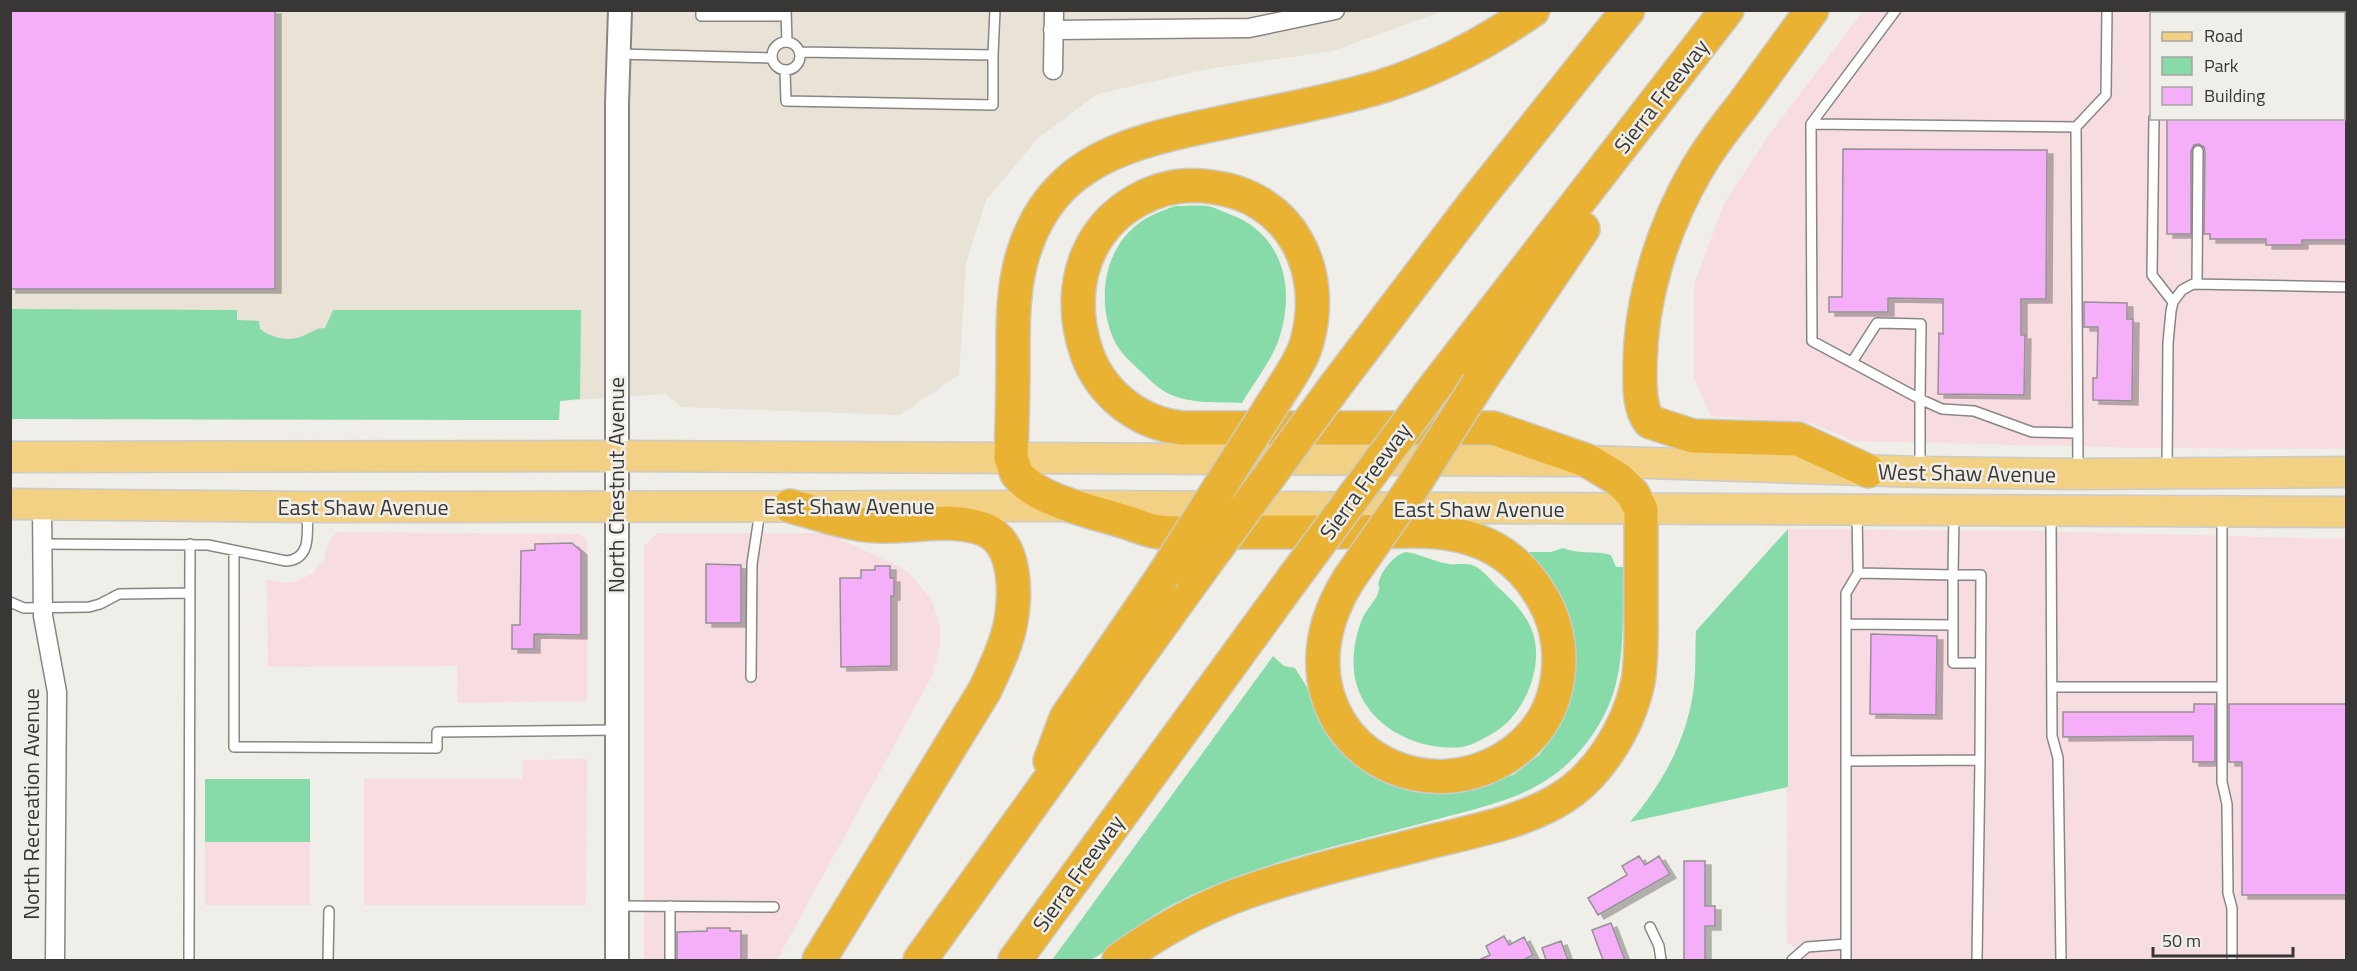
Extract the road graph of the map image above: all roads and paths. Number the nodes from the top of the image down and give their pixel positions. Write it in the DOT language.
graph roads {
  1 [pos="620,10"];
  2 [pos="701,10"];
  3 [pos="994,10"];
  4 [pos="1054,10"];
  5 [pos="1335,10"];
  6 [pos="1533,10"];
  7 [pos="1628,10"];
  8 [pos="1730,10"];
  9 [pos="1812,10"];
  10 [pos="1896,10"];
  11 [pos="2107,10"];
  12 [pos="786,13"];
  13 [pos="1053,30"];
  14 [pos="787,42"];
  15 [pos="800,52"];
  16 [pos="618,54"];
  17 [pos="993,55"];
  18 [pos="771,58"];
  19 [pos="1053,70"];
  20 [pos="785,71"];
  21 [pos="2154,120"];
  22 [pos="1811,124"];
  23 [pos="2076,127"];
  24 [pos="2199,151"];
  25 [pos="2197,284"];
  26 [pos="2346,287"];
  27 [pos="2173,302"];
  28 [pos="1852,362"];
  29 [pos="1920,399"];
  30 [pos="2078,433"];
  31 [pos="616,456"];
  32 [pos="10,457"];
  33 [pos="1011,458"];
  34 [pos="1588,461"];
  35 [pos="1868,471"];
  36 [pos="1920,472"];
  37 [pos="2167,472"];
  38 [pos="2346,472"];
  39 [pos="2078,474"];
  40 [pos="10,504"];
  41 [pos="42,505"];
  42 [pos="775,506"];
  43 [pos="1076,506"];
  44 [pos="307,507"];
  45 [pos="616,507"];
  46 [pos="1641,510"];
  47 [pos="1688,510"];
  48 [pos="1857,511"];
  49 [pos="1954,511"];
  50 [pos="2051,511"];
  51 [pos="2222,512"];
  52 [pos="2346,512"];
  53 [pos="42,544"];
  54 [pos="190,544"];
  55 [pos="234,551"];
  56 [pos="1858,573"];
  57 [pos="1953,575"];
  58 [pos="190,593"];
  59 [pos="10,602"];
  60 [pos="43,609"];
  61 [pos="1846,624"];
  62 [pos="1953,625"];
  63 [pos="1980,663"];
  64 [pos="751,677"];
  65 [pos="2052,687"];
  66 [pos="2221,687"];
  67 [pos="616,730"];
  68 [pos="1980,760"];
  69 [pos="1848,761"];
  70 [pos="1036,798"];
  71 [pos="616,906"];
  72 [pos="670,906"];
  73 [pos="774,907"];
  74 [pos="328,911"];
  75 [pos="1650,927"];
  76 [pos="1846,944"];
  77 [pos="56,960"];
  78 [pos="189,960"];
  79 [pos="328,960"];
  80 [pos="616,960"];
  81 [pos="670,960"];
  82 [pos="819,960"];
  83 [pos="920,960"];
  84 [pos="1015,960"];
  85 [pos="1119,960"];
  86 [pos="1661,960"];
  87 [pos="1791,960"];
  88 [pos="1846,960"];
  89 [pos="1977,960"];
  90 [pos="2061,960"];
  91 [pos="2232,960"];
  1 -- 16 [label="street, North Chestnut Avenue"];
  2 -- 12 [label="lane"];
  3 -- 17 [label="lane"];
  4 -- 13 [label="street"];
  5 -- 13 [label="street"];
  6 -- 33 [label="highway"];
  7 -- 70 [label="highway, bridge"];
  8 -- 43 [label="highway, bridge"];
  8 -- 84 [label="highway, Sierra Freeway, bridge"];
  9 -- 35 [label="highway"];
  10 -- 22 [label="lane"];
  11 -- 23 [label="lane"];
  12 -- 14 [label="lane"];
  13 -- 19 [label="street"];
  14 -- 15 [label="lane"];
  14 -- 18 [label="lane"];
  15 -- 17 [label="lane"];
  15 -- 20 [label="lane"];
  16 -- 18 [label="lane"];
  16 -- 31 [label="street, North Chestnut Avenue"];
  17 -- 20 [label="lane"];
  18 -- 20 [label="lane"];
  21 -- 27 [label="lane"];
  22 -- 23 [label="lane"];
  22 -- 28 [label="lane"];
  23 -- 30 [label="lane"];
  24 -- 25 [label="lane"];
  25 -- 26 [label="lane"];
  25 -- 27 [label="lane"];
  27 -- 37 [label="lane"];
  28 -- 29 [label="lane"];
  28 -- 29 [label="lane"];
  29 -- 30 [label="lane"];
  29 -- 36 [label="lane"];
  30 -- 39 [label="lane"];
  31 -- 32 [label="main road"];
  31 -- 33 [label="main road"];
  31 -- 45 [label="street, North Chestnut Avenue"];
  33 -- 34 [label="main road"];
  33 -- 43 [label="highway"];
  34 -- 35 [label="main road, West Shaw Avenue"];
  34 -- 46 [label="highway"];
  34 -- 70 [label="highway, bridge"];
  35 -- 36 [label="main road, West Shaw Avenue"];
  36 -- 39 [label="main road, West Shaw Avenue"];
  37 -- 38 [label="main road, West Shaw Avenue"];
  37 -- 39 [label="main road, West Shaw Avenue"];
  40 -- 41 [label="main road, East Shaw Avenue"];
  41 -- 44 [label="main road, East Shaw Avenue"];
  41 -- 53 [label="street, North Recreation Avenue"];
  42 -- 43 [label="main road, East Shaw Avenue"];
  42 -- 45 [label="main road, East Shaw Avenue"];
  42 -- 64 [label="lane"];
  42 -- 82 [label="highway"];
  43 -- 46 [label="main road, East Shaw Avenue"];
  44 -- 45 [label="main road, East Shaw Avenue"];
  44 -- 55 [label="lane"];
  45 -- 67 [label="street, North Chestnut Avenue"];
  46 -- 47 [label="main road, East Shaw Avenue"];
  46 -- 85 [label="highway"];
  47 -- 48 [label="main road, West Shaw Avenue"];
  48 -- 49 [label="main road, West Shaw Avenue"];
  48 -- 56 [label="lane"];
  49 -- 50 [label="main road, West Shaw Avenue"];
  49 -- 57 [label="lane"];
  50 -- 51 [label="main road, West Shaw Avenue"];
  50 -- 65 [label="lane"];
  51 -- 52 [label="main road, West Shaw Avenue"];
  51 -- 66 [label="lane"];
  53 -- 54 [label="lane"];
  53 -- 60 [label="street, North Recreation Avenue"];
  54 -- 55 [label="lane"];
  54 -- 58 [label="lane"];
  55 -- 67 [label="lane"];
  56 -- 57 [label="lane"];
  56 -- 61 [label="lane"];
  57 -- 62 [label="lane"];
  57 -- 63 [label="lane"];
  58 -- 60 [label="lane"];
  58 -- 78 [label="lane"];
  59 -- 60 [label="lane"];
  60 -- 77 [label="street, North Recreation Avenue"];
  61 -- 62 [label="lane"];
  61 -- 69 [label="lane"];
  62 -- 63 [label="lane"];
  63 -- 68 [label="lane"];
  65 -- 66 [label="lane"];
  65 -- 90 [label="lane"];
  66 -- 91 [label="lane"];
  67 -- 71 [label="street, North Chestnut Avenue"];
  68 -- 69 [label="lane"];
  68 -- 89 [label="lane"];
  69 -- 76 [label="lane"];
  70 -- 83 [label="highway"];
  71 -- 72 [label="lane"];
  71 -- 80 [label="street, North Chestnut Avenue"];
  72 -- 73 [label="lane"];
  72 -- 81 [label="lane"];
  74 -- 79 [label="lane"];
  75 -- 86 [label="lane"];
  76 -- 87 [label="lane"];
  76 -- 88 [label="lane"];
}
